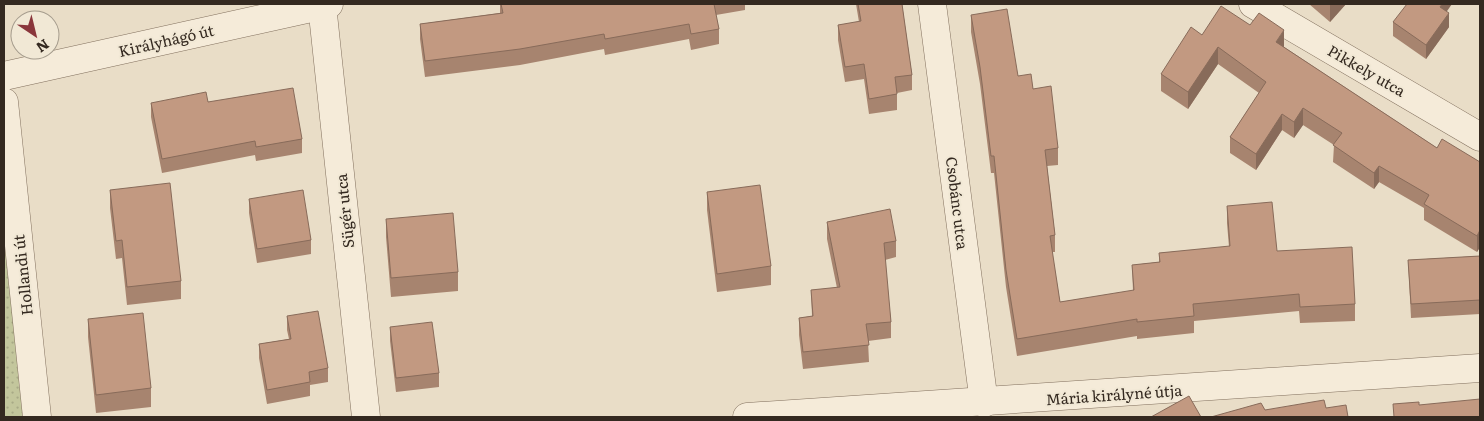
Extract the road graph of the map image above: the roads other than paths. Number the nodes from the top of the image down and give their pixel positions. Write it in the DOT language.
graph roads {
  1 [pos="325,4"];
  2 [pos="932,4"];
  3 [pos="1253,4"];
  4 [pos="4,76"];
  5 [pos="4,102"];
  6 [pos="1480,137"];
  7 [pos="1480,368"];
  8 [pos="984,403"];
  9 [pos="37,417"];
  10 [pos="366,417"];
  11 [pos="747,417"];
  1 -- 4 [label="street, Királyhágó út"];
  1 -- 10 [label="street, Sügér utca"];
  2 -- 8 [label="street, Csobánc utca"];
  3 -- 6 [label="street, Pikkely utca"];
  5 -- 9 [label="street, Hollandi út"];
  7 -- 8 [label="street, Mária királyné útja"];
  8 -- 11 [label="street, Mária királyné útja"];
}
